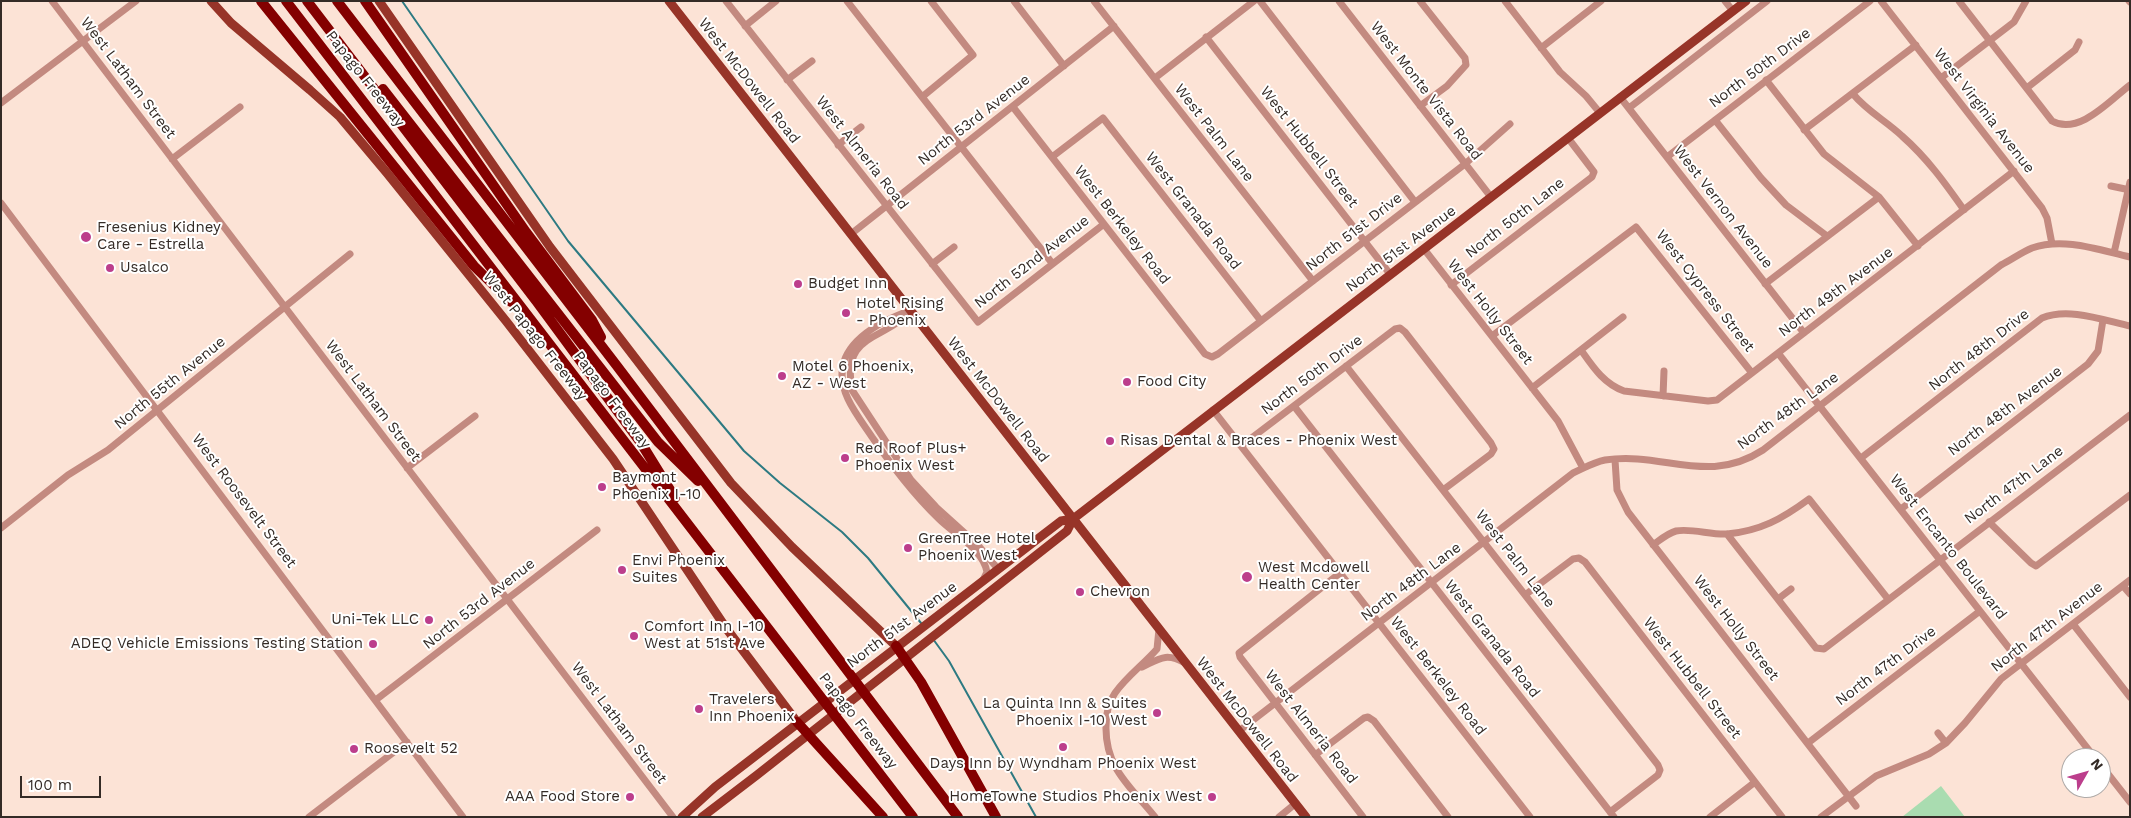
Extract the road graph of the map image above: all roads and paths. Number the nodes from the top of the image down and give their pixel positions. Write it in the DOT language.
graph roads {
  1 [pos="52,1"];
  2 [pos="136,1"];
  3 [pos="211,1"];
  4 [pos="261,1"];
  5 [pos="286,1"];
  6 [pos="307,1"];
  7 [pos="315,1"];
  8 [pos="337,1"];
  9 [pos="365,1"];
  10 [pos="379,1"];
  11 [pos="670,1"];
  12 [pos="726,1"];
  13 [pos="776,1"];
  14 [pos="848,1"];
  15 [pos="931,1"];
  16 [pos="1014,1"];
  17 [pos="1094,1"];
  18 [pos="1254,1"];
  19 [pos="1260,1"];
  20 [pos="1339,1"];
  21 [pos="1420,1"];
  22 [pos="1505,1"];
  23 [pos="1601,1"];
  24 [pos="1725,1"];
  25 [pos="1746,1"];
  26 [pos="1767,1"];
  27 [pos="1870,1"];
  28 [pos="1881,1"];
  29 [pos="1959,1"];
  30 [pos="2026,1"];
  31 [pos="1733,11"];
  32 [pos="745,26"];
  33 [pos="1114,26"];
  34 [pos="1206,37"];
  35 [pos="1991,40"];
  36 [pos="83,41"];
  37 [pos="2079,42"];
  38 [pos="1916,46"];
  39 [pos="1541,48"];
  40 [pos="812,61"];
  41 [pos="1064,66"];
  42 [pos="1155,78"];
  43 [pos="1941,78"];
  44 [pos="787,80"];
  45 [pos="1766,80"];
  46 [pos="2130,84"];
  47 [pos="2028,88"];
  48 [pos="1853,94"];
  49 [pos="922,96"];
  50 [pos="1620,97"];
  51 [pos="1,103"];
  52 [pos="1420,106"];
  53 [pos="240,107"];
  54 [pos="1013,107"];
  55 [pos="1629,108"];
  56 [pos="1600,113"];
  57 [pos="1715,120"];
  58 [pos="1510,124"];
  59 [pos="860,128"];
  60 [pos="1804,130"];
  61 [pos="1568,138"];
  62 [pos="838,144"];
  63 [pos="962,147"];
  64 [pos="1667,157"];
  65 [pos="1052,158"];
  66 [pos="172,159"];
  67 [pos="1465,164"];
  68 [pos="2014,171"];
  69 [pos="2130,182"];
  70 [pos="2111,186"];
  71 [pos="2129,190"];
  72 [pos="1491,197"];
  73 [pos="1879,197"];
  74 [pos="1,202"];
  75 [pos="1415,202"];
  76 [pos="887,206"];
  77 [pos="1964,210"];
  78 [pos="1104,224"];
  79 [pos="851,234"];
  80 [pos="1827,236"];
  81 [pos="1365,241"];
  82 [pos="2052,244"];
  83 [pos="1918,246"];
  84 [pos="954,247"];
  85 [pos="1424,249"];
  86 [pos="2114,253"];
  87 [pos="350,254"];
  88 [pos="2130,257"];
  89 [pos="1052,263"];
  90 [pos="932,264"];
  91 [pos="1390,274"];
  92 [pos="1313,281"];
  93 [pos="1765,284"];
  94 [pos="1451,285"];
  95 [pos="285,307"];
  96 [pos="911,310"];
  97 [pos="1623,317"];
  98 [pos="2103,320"];
  99 [pos="1261,321"];
  100 [pos="978,322"];
  101 [pos="2130,326"];
  102 [pos="537,327"];
  103 [pos="1804,333"];
  104 [pos="1492,336"];
  105 [pos="1581,350"];
  106 [pos="1778,353"];
  107 [pos="850,357"];
  108 [pos="1212,357"];
  109 [pos="617,366"];
  110 [pos="1346,366"];
  111 [pos="1664,371"];
  112 [pos="1752,373"];
  113 [pos="1532,388"];
  114 [pos="1663,396"];
  115 [pos="1294,406"];
  116 [pos="1820,406"];
  117 [pos="158,410"];
  118 [pos="1214,410"];
  119 [pos="2130,414"];
  120 [pos="475,416"];
  121 [pos="1241,446"];
  122 [pos="1861,458"];
  123 [pos="1615,460"];
  124 [pos="407,468"];
  125 [pos="1583,468"];
  126 [pos="1443,490"];
  127 [pos="2130,495"];
  128 [pos="725,508"];
  129 [pos="1900,508"];
  130 [pos="1073,519"];
  131 [pos="1989,522"];
  132 [pos="1,528"];
  133 [pos="597,530"];
  134 [pos="1727,534"];
  135 [pos="1484,543"];
  136 [pos="1653,545"];
  137 [pos="709,552"];
  138 [pos="1940,559"];
  139 [pos="998,569"];
  140 [pos="1340,573"];
  141 [pos="983,580"];
  142 [pos="2130,580"];
  143 [pos="1432,583"];
  144 [pos="2123,586"];
  145 [pos="1791,589"];
  146 [pos="2130,594"];
  147 [pos="1525,596"];
  148 [pos="507,599"];
  149 [pos="1778,599"];
  150 [pos="1888,599"];
  151 [pos="1980,611"];
  152 [pos="952,622"];
  153 [pos="1380,623"];
  154 [pos="2073,624"];
  155 [pos="1159,629"];
  156 [pos="896,646"];
  157 [pos="906,658"];
  158 [pos="1186,664"];
  159 [pos="2021,664"];
  160 [pos="1139,669"];
  161 [pos="2130,697"];
  162 [pos="376,699"];
  163 [pos="1275,703"];
  164 [pos="797,722"];
  165 [pos="1239,731"];
  166 [pos="1938,733"];
  167 [pos="807,735"];
  168 [pos="407,742"];
  169 [pos="1808,743"];
  170 [pos="1946,743"];
  171 [pos="2087,748"];
  172 [pos="1315,755"];
  173 [pos="2111,778"];
  174 [pos="1755,782"];
  175 [pos="1849,796"];
  176 [pos="2130,802"];
  177 [pos="1295,804"];
  178 [pos="1856,806"];
  179 [pos="1612,814"];
  180 [pos="309,817"];
  181 [pos="463,817"];
  182 [pos="673,817"];
  183 [pos="682,817"];
  184 [pos="702,817"];
  185 [pos="883,817"];
  186 [pos="913,817"];
  187 [pos="958,817"];
  188 [pos="996,817"];
  189 [pos="1155,817"];
  190 [pos="1279,817"];
  191 [pos="1306,817"];
  192 [pos="1363,817"];
  193 [pos="1448,817"];
  194 [pos="1530,817"];
  195 [pos="1710,817"];
  196 [pos="1782,817"];
  197 [pos="1821,817"];
  1 -- 36 [label="street, West Latham Street"];
  2 -- 36 [label="street"];
  3 -- 164 [label="main road, West Papago Freeway"];
  4 -- 102 [label="highway"];
  5 -- 102 [label="highway, Papago Freeway"];
  6 -- 137 [label="highway"];
  7 -- 128 [label="highway"];
  8 -- 109 [label="highway, Papago Freeway"];
  9 -- 109 [label="highway"];
  10 -- 156 [label="main road"];
  11 -- 79 [label="main road, West McDowell Road"];
  12 -- 32 [label="street, West Almeria Road"];
  13 -- 32 [label="street"];
  14 -- 49 [label="street"];
  15 -- 49 [label="street"];
  16 -- 41 [label="street"];
  17 -- 33 [label="street, West Palm Lane"];
  18 -- 34 [label="street"];
  19 -- 75 [label="street"];
  20 -- 52 [label="street, West Monte Vista Road"];
  21 -- 52 [label="street"];
  22 -- 39 [label="street"];
  23 -- 39 [label="street"];
  24 -- 31 [label="street"];
  25 -- 31 [label="main road, North 51st Avenue"];
  26 -- 55 [label="street"];
  27 -- 45 [label="street, North 50th Drive"];
  28 -- 38 [label="street, West Virginia Avenue"];
  29 -- 35 [label="street"];
  30 -- 35 [label="street"];
  31 -- 50 [label="main road, North 51st Avenue"];
  32 -- 44 [label="street, West Almeria Road"];
  33 -- 41 [label="street, North 53rd Avenue"];
  33 -- 42 [label="street, West Palm Lane"];
  34 -- 42 [label="street"];
  34 -- 81 [label="street, West Hubbell Street"];
  35 -- 43 [label="street"];
  35 -- 47 [label="street"];
  36 -- 51 [label="street"];
  36 -- 66 [label="street, West Latham Street"];
  37 -- 47 [label="street"];
  38 -- 43 [label="street, West Virginia Avenue"];
  38 -- 48 [label="street"];
  39 -- 56 [label="street"];
  40 -- 44 [label="street"];
  41 -- 54 [label="street, North 53rd Avenue"];
  42 -- 92 [label="street, West Palm Lane"];
  43 -- 68 [label="street, West Virginia Avenue"];
  44 -- 62 [label="street, West Almeria Road"];
  45 -- 57 [label="street, North 50th Drive"];
  45 -- 60 [label="street"];
  46 -- 47 [label="street"];
  48 -- 60 [label="street"];
  48 -- 77 [label="street"];
  49 -- 63 [label="street"];
  50 -- 55 [label="street, West Vernon Avenue"];
  50 -- 56 [label="main road, North 51st Avenue"];
  52 -- 67 [label="street, West Monte Vista Road"];
  53 -- 66 [label="street"];
  54 -- 63 [label="street, North 53rd Avenue"];
  54 -- 65 [label="street, West Berkeley Road"];
  55 -- 64 [label="street, West Vernon Avenue"];
  56 -- 61 [label="main road, North 51st Avenue"];
  57 -- 64 [label="street, North 50th Drive"];
  57 -- 80 [label="street"];
  58 -- 67 [label="street, North 51st Drive"];
  59 -- 62 [label="street"];
  60 -- 73 [label="street"];
  61 -- 72 [label="main road, North 51st Avenue"];
  61 -- 94 [label="street, North 50th Lane"];
  62 -- 76 [label="street, West Almeria Road"];
  63 -- 76 [label="street, North 53rd Avenue"];
  63 -- 89 [label="street"];
  64 -- 93 [label="street, West Vernon Avenue"];
  65 -- 78 [label="street, West Berkeley Road"];
  65 -- 99 [label="street, West Granada Road"];
  66 -- 95 [label="street, West Latham Street"];
  67 -- 72 [label="street, West Monte Vista Road"];
  67 -- 75 [label="street, North 51st Drive"];
  68 -- 77 [label="street, North 49th Avenue"];
  68 -- 82 [label="street, West Virginia Avenue"];
  69 -- 71 [label="street"];
  70 -- 71 [label="street"];
  71 -- 86 [label="street"];
  72 -- 85 [label="main road, North 51st Avenue"];
  73 -- 80 [label="street"];
  73 -- 83 [label="street"];
  74 -- 117 [label="street, West Roosevelt Street"];
  75 -- 81 [label="street, North 51st Drive"];
  76 -- 79 [label="street, North 53rd Avenue"];
  76 -- 90 [label="street, West Almeria Road"];
  77 -- 83 [label="street, North 49th Avenue"];
  78 -- 89 [label="street, North 52nd Avenue"];
  78 -- 108 [label="street, West Berkeley Road"];
  79 -- 96 [label="main road, West McDowell Road"];
  80 -- 93 [label="street"];
  81 -- 91 [label="street, West Hubbell Street"];
  81 -- 92 [label="street, North 51st Drive"];
  82 -- 86 [label="street, North 48th Lane"];
  82 -- 116 [label="street, North 48th Lane"];
  83 -- 103 [label="street, North 49th Avenue"];
  84 -- 90 [label="street"];
  85 -- 91 [label="main road, North 51st Avenue"];
  85 -- 94 [label="street, West Holly Street"];
  86 -- 88 [label="street, North 48th Lane"];
  87 -- 95 [label="street, North 55th Avenue"];
  89 -- 100 [label="street, North 52nd Avenue"];
  90 -- 100 [label="street, West Almeria Road"];
  91 -- 118 [label="main road, North 51st Avenue"];
  92 -- 99 [label="street, North 51st Drive"];
  93 -- 103 [label="street, West Vernon Avenue"];
  94 -- 104 [label="street, West Holly Street"];
  95 -- 117 [label="street, North 55th Avenue"];
  95 -- 124 [label="street, West Latham Street"];
  96 -- 107 [label="street"];
  96 -- 130 [label="main road, West McDowell Road"];
  97 -- 105 [label="street"];
  98 -- 101 [label="street, North 48th Drive"];
  98 -- 122 [label="street, North 48th Drive"];
  98 -- 129 [label="street, North 48th Avenue"];
  99 -- 108 [label="street, North 51st Drive"];
  102 -- 137 [label="highway, Papago Freeway"];
  103 -- 106 [label="street, North 49th Avenue"];
  104 -- 112 [label="street, West Cypress Street"];
  104 -- 113 [label="street, West Holly Street"];
  105 -- 113 [label="street"];
  105 -- 114 [label="street, North 49th Avenue"];
  106 -- 112 [label="street, North 49th Avenue"];
  106 -- 116 [label="street, West Encanto Boulevard"];
  107 -- 139 [label="street"];
  107 -- 141 [label="street"];
  109 -- 128 [label="highway, Papago Freeway"];
  110 -- 115 [label="street, North 50th Drive"];
  110 -- 126 [label="street, West Palm Lane"];
  110 -- 126 [label="street, North 50th Drive"];
  111 -- 114 [label="street"];
  112 -- 114 [label="street, North 49th Avenue"];
  113 -- 125 [label="street, West Holly Street"];
  115 -- 121 [label="street, North 50th Drive"];
  115 -- 143 [label="street, West Granada Road"];
  116 -- 122 [label="street, West Encanto Boulevard"];
  116 -- 123 [label="street, North 48th Lane"];
  117 -- 132 [label="street, North 55th Avenue"];
  117 -- 162 [label="street, West Roosevelt Street"];
  118 -- 121 [label="street, West Berkeley Road"];
  118 -- 130 [label="main road, North 51st Avenue"];
  119 -- 131 [label="street, North 47th Lane"];
  120 -- 124 [label="street"];
  121 -- 140 [label="street, West Berkeley Road"];
  122 -- 129 [label="street, West Encanto Boulevard"];
  123 -- 125 [label="street, North 48th Lane"];
  123 -- 136 [label="street, West Holly Street"];
  124 -- 148 [label="street, West Latham Street"];
  125 -- 135 [label="street, North 48th Lane"];
  126 -- 135 [label="street, West Palm Lane"];
  127 -- 131 [label="street"];
  128 -- 187 [label="highway, Papago Freeway"];
  129 -- 138 [label="street, West Encanto Boulevard"];
  130 -- 139 [label="main road, North 51st Avenue"];
  130 -- 152 [label="main road, North 51st Avenue"];
  130 -- 155 [label="main road, West McDowell Road"];
  131 -- 138 [label="street, North 47th Lane"];
  133 -- 148 [label="street, North 53rd Avenue"];
  134 -- 136 [label="street"];
  134 -- 149 [label="street"];
  134 -- 150 [label="street"];
  135 -- 143 [label="street, North 48th Lane"];
  135 -- 147 [label="street, West Palm Lane"];
  136 -- 169 [label="street, West Holly Street"];
  137 -- 186 [label="highway, Papago Freeway"];
  138 -- 150 [label="street, North 47th Lane"];
  138 -- 151 [label="street, West Encanto Boulevard"];
  139 -- 141 [label="main road, North 51st Avenue"];
  139 -- 152 [label="main road"];
  140 -- 153 [label="street, West Berkeley Road"];
  140 -- 163 [label="street, West Almeria Road"];
  141 -- 156 [label="main road, North 51st Avenue"];
  142 -- 144 [label="street, North 47th Avenue"];
  143 -- 153 [label="street, North 48th Lane"];
  143 -- 179 [label="street, West Granada Road"];
  144 -- 146 [label="street"];
  144 -- 154 [label="street, North 47th Avenue"];
  145 -- 149 [label="street"];
  147 -- 174 [label="street, West Hubbell Street"];
  147 -- 179 [label="street, West Palm Lane"];
  148 -- 162 [label="street, North 53rd Avenue"];
  148 -- 182 [label="street, West Latham Street"];
  149 -- 150 [label="street, North 47th Lane"];
  151 -- 159 [label="street, West Encanto Boulevard"];
  151 -- 169 [label="street, North 47th Drive"];
  152 -- 157 [label="main road, North 51st Avenue"];
  153 -- 163 [label="street, North 48th Lane"];
  153 -- 194 [label="street, West Berkeley Road"];
  154 -- 159 [label="street, North 47th Avenue"];
  154 -- 161 [label="street"];
  155 -- 158 [label="main road, West McDowell Road"];
  155 -- 160 [label="street"];
  156 -- 157 [label="highway"];
  156 -- 164 [label="main road, North 51st Avenue"];
  157 -- 167 [label="main road, North 51st Avenue"];
  157 -- 188 [label="highway"];
  158 -- 160 [label="street"];
  158 -- 165 [label="main road, West McDowell Road"];
  159 -- 170 [label="street, North 47th Avenue"];
  159 -- 171 [label="street, West Encanto Boulevard"];
  160 -- 189 [label="street"];
  162 -- 168 [label="street, West Roosevelt Street"];
  163 -- 165 [label="street, North 48th Lane"];
  163 -- 172 [label="street, West Almeria Road"];
  164 -- 167 [label="highway"];
  164 -- 183 [label="main road, North 51st Avenue"];
  165 -- 177 [label="main road, West McDowell Road"];
  166 -- 170 [label="street"];
  167 -- 184 [label="main road, North 51st Avenue"];
  167 -- 185 [label="highway"];
  168 -- 180 [label="street"];
  168 -- 181 [label="street, West Roosevelt Street"];
  169 -- 175 [label="street, West Holly Street"];
  170 -- 175 [label="street, North 47th Avenue"];
  172 -- 192 [label="street, West Almeria Road"];
  172 -- 193 [label="street"];
  173 -- 176 [label="street"];
  174 -- 195 [label="street"];
  174 -- 196 [label="street, West Hubbell Street"];
  175 -- 178 [label="street, West Holly Street"];
  175 -- 197 [label="street, North 47th Avenue"];
  177 -- 190 [label="street"];
  177 -- 191 [label="main road, West McDowell Road"];
}
